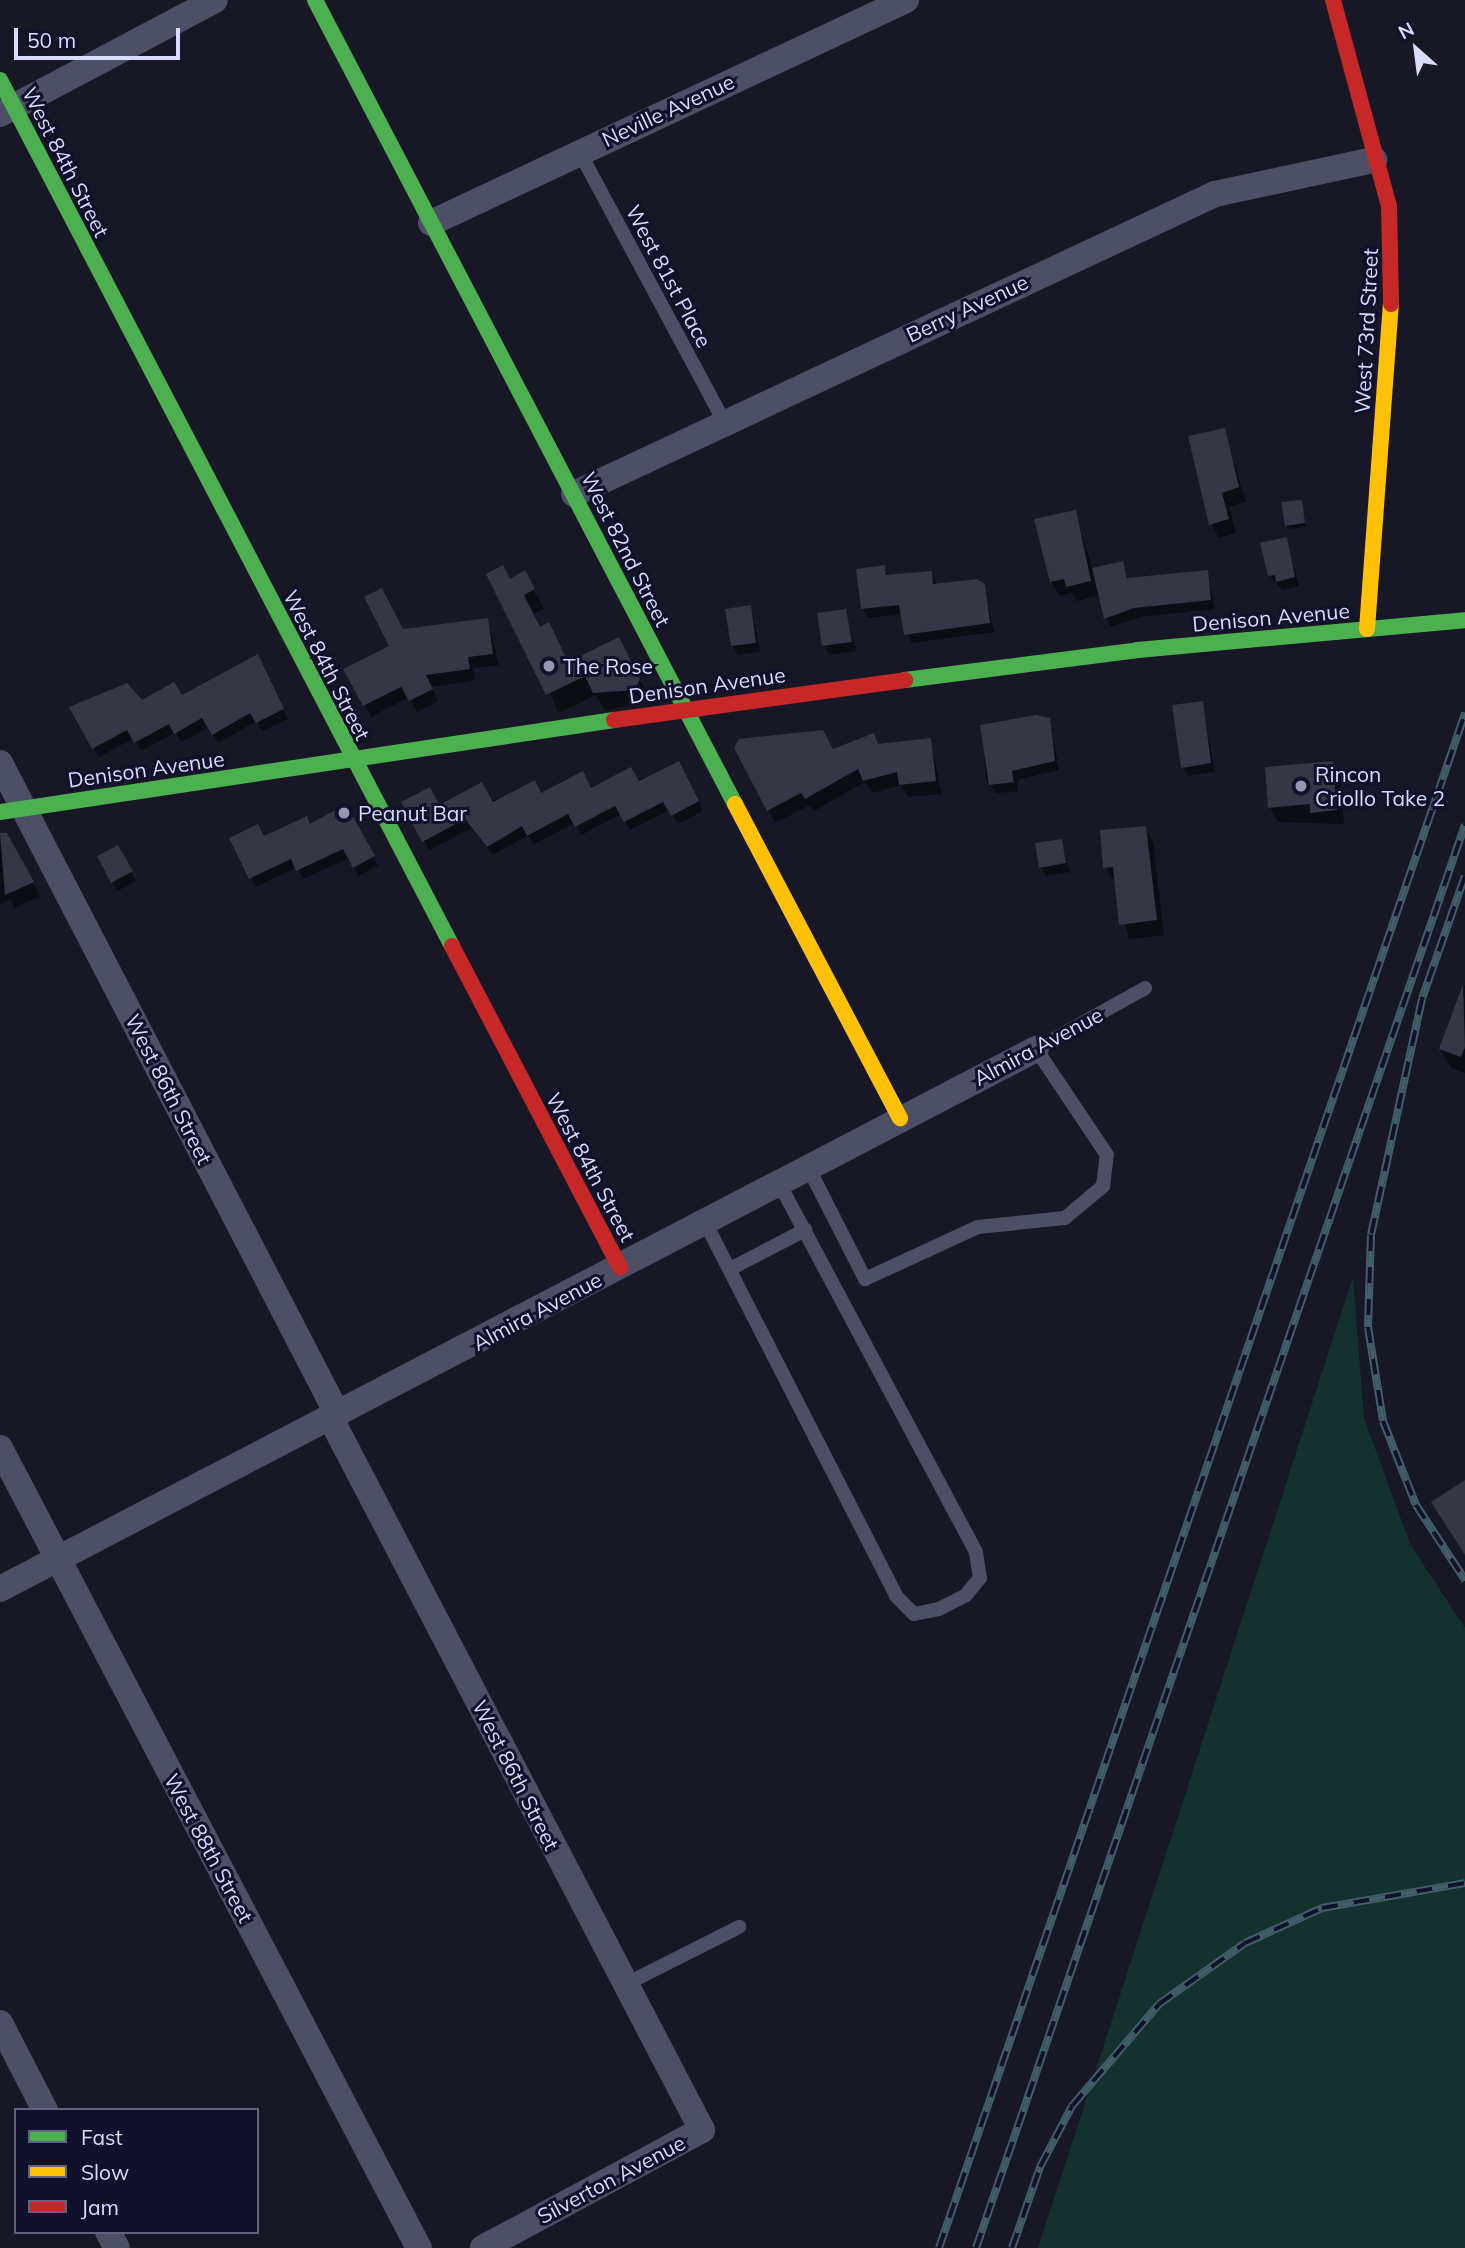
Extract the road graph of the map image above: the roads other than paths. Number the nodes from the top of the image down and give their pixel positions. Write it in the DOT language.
graph roads {
  1 [pos="215,0"];
  2 [pos="316,0"];
  3 [pos="906,0"];
  4 [pos="1333,0"];
  5 [pos="0,80"];
  6 [pos="7,111"];
  7 [pos="579,151"];
  8 [pos="1374,160"];
  9 [pos="430,223"];
  10 [pos="723,420"];
  11 [pos="574,494"];
  12 [pos="1465,620"];
  13 [pos="1367,629"];
  14 [pos="685,709"];
  15 [pos="353,760"];
  16 [pos="0,763"];
  17 [pos="12,810"];
  18 [pos="1145,988"];
  19 [pos="1036,1049"];
  20 [pos="900,1118"];
  21 [pos="808,1167"];
  22 [pos="779,1182"];
  23 [pos="705,1222"];
  24 [pos="805,1230"];
  25 [pos="620,1268"];
  26 [pos="730,1269"];
  27 [pos="335,1417"];
  28 [pos="0,1448"];
  29 [pos="58,1559"];
  30 [pos="0,1589"];
  31 [pos="738,1927"];
  32 [pos="625,1984"];
  33 [pos="0,2023"];
  34 [pos="44,2108"];
  35 [pos="702,2130"];
  36 [pos="419,2248"];
  37 [pos="483,2248"];
  1 -- 6 [label="street"];
  2 -- 9 [label="street, West 82nd Street"];
  3 -- 7 [label="street, Neville Avenue"];
  4 -- 8 [label="street, West 73rd Street"];
  5 -- 6 [label="street, West 84th Street"];
  6 -- 15 [label="street, West 84th Street"];
  7 -- 9 [label="street, Neville Avenue"];
  7 -- 10 [label="lane, West 81st Place"];
  8 -- 10 [label="street, Berry Avenue"];
  8 -- 13 [label="street, West 73rd Street"];
  9 -- 11 [label="street, West 82nd Street"];
  10 -- 11 [label="street, Berry Avenue"];
  11 -- 14 [label="street, West 82nd Street"];
  12 -- 13 [label="street, Denison Avenue"];
  13 -- 14 [label="street, Denison Avenue"];
  14 -- 15 [label="street, Denison Avenue"];
  14 -- 20 [label="street, West 82nd Street"];
  15 -- 17 [label="street, Denison Avenue"];
  15 -- 25 [label="street, West 84th Street"];
  16 -- 17 [label="street, West 86th Street"];
  17 -- 27 [label="street, West 86th Street"];
  18 -- 19 [label="lane, Almira Avenue"];
  19 -- 20 [label="street, Almira Avenue"];
  19 -- 21 [label="lane"];
  20 -- 21 [label="street, Almira Avenue"];
  21 -- 22 [label="street, Almira Avenue"];
  22 -- 23 [label="street, Almira Avenue"];
  22 -- 24 [label="lane"];
  23 -- 25 [label="street, Almira Avenue"];
  23 -- 26 [label="lane"];
  24 -- 26 [label="lane"];
  24 -- 26 [label="lane"];
  25 -- 27 [label="street, Almira Avenue"];
  27 -- 29 [label="street, Almira Avenue"];
  27 -- 32 [label="street, West 86th Street"];
  28 -- 29 [label="street, West 88th Street"];
  29 -- 30 [label="street, Almira Avenue"];
  29 -- 36 [label="street, West 88th Street"];
  31 -- 32 [label="lane"];
  32 -- 35 [label="street, West 86th Street"];
  33 -- 34 [label="street"];
  35 -- 37 [label="street, Silverton Avenue"];
}
